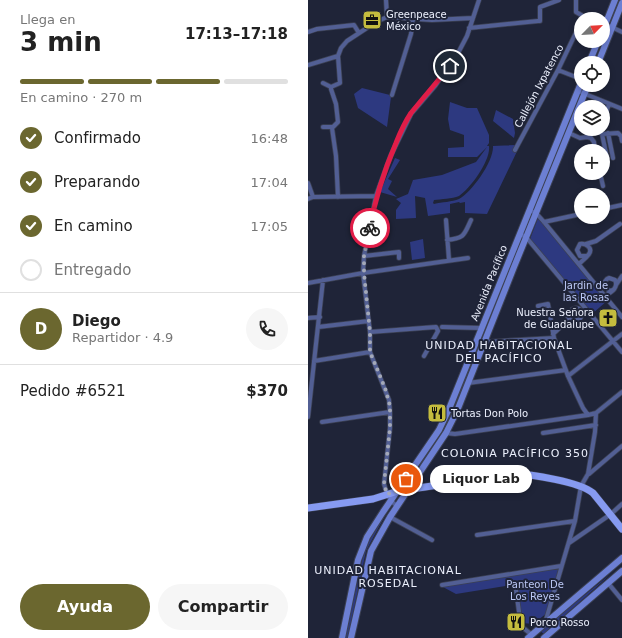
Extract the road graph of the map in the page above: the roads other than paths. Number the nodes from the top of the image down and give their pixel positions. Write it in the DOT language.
graph roads {
  1 [pos="386,0"];
  2 [pos="479,0"];
  3 [pos="559,0"];
  4 [pos="576,0"];
  5 [pos="615,0"];
  6 [pos="622,4"];
  7 [pos="576,12"];
  8 [pos="610,12"];
  9 [pos="387,17"];
  10 [pos="473,18"];
  11 [pos="413,19"];
  12 [pos="469,28"];
  13 [pos="612,28"];
  14 [pos="308,32"];
  15 [pos="622,32"];
  16 [pos="359,33"];
  17 [pos="574,40"];
  18 [pos="338,56"];
  19 [pos="601,56"];
  20 [pos="308,65"];
  21 [pos="558,70"];
  22 [pos="574,76"];
  23 [pos="323,83"];
  24 [pos="331,87"];
  25 [pos="578,92"];
  26 [pos="580,92"];
  27 [pos="585,94"];
  28 [pos="392,95"];
  29 [pos="600,100"];
  30 [pos="610,104"];
  31 [pos="622,109"];
  32 [pos="323,127"];
  33 [pos="332,127"];
  34 [pos="569,133"];
  35 [pos="610,133"];
  36 [pos="609,136"];
  37 [pos="622,141"];
  38 [pos="594,144"];
  39 [pos="515,150"];
  40 [pos="613,158"];
  41 [pos="601,180"];
  42 [pos="308,183"];
  43 [pos="602,186"];
  44 [pos="376,196"];
  45 [pos="338,197"];
  46 [pos="310,198"];
  47 [pos="622,205"];
  48 [pos="610,208"];
  49 [pos="529,210"];
  50 [pos="536,213"];
  51 [pos="574,216"];
  52 [pos="446,220"];
  53 [pos="471,220"];
  54 [pos="544,222"];
  55 [pos="620,224"];
  56 [pos="520,234"];
  57 [pos="526,237"];
  58 [pos="448,240"];
  59 [pos="596,241"];
  60 [pos="586,244"];
  61 [pos="578,246"];
  62 [pos="590,251"];
  63 [pos="570,254"];
  64 [pos="364,256"];
  65 [pos="587,256"];
  66 [pos="399,258"];
  67 [pos="468,258"];
  68 [pos="449,260"];
  69 [pos="578,264"];
  70 [pos="364,273"];
  71 [pos="622,276"];
  72 [pos="612,278"];
  73 [pos="323,280"];
  74 [pos="605,280"];
  75 [pos="308,283"];
  76 [pos="616,285"];
  77 [pos="597,286"];
  78 [pos="613,290"];
  79 [pos="605,296"];
  80 [pos="581,303"];
  81 [pos="538,306"];
  82 [pos="576,308"];
  83 [pos="588,310"];
  84 [pos="570,314"];
  85 [pos="582,315"];
  86 [pos="320,317"];
  87 [pos="622,317"];
  88 [pos="308,318"];
  89 [pos="572,320"];
  90 [pos="369,321"];
  91 [pos="567,321"];
  92 [pos="318,327"];
  93 [pos="442,327"];
  94 [pos="481,328"];
  95 [pos="370,332"];
  96 [pos="622,334"];
  97 [pos="554,336"];
  98 [pos="484,342"];
  99 [pos="613,342"];
  100 [pos="370,352"];
  101 [pos="622,352"];
  102 [pos="424,356"];
  103 [pos="314,362"];
  104 [pos="566,370"];
  105 [pos="568,376"];
  106 [pos="460,383"];
  107 [pos="467,384"];
  108 [pos="622,392"];
  109 [pos="390,412"];
  110 [pos="596,413"];
  111 [pos="588,415"];
  112 [pos="308,417"];
  113 [pos="322,422"];
  114 [pos="596,425"];
  115 [pos="543,433"];
  116 [pos="446,434"];
  117 [pos="622,446"];
  118 [pos="588,474"];
  119 [pos="581,486"];
  120 [pos="408,490"];
  121 [pos="398,491"];
  122 [pos="387,494"];
  123 [pos="391,501"];
  124 [pos="622,504"];
  125 [pos="397,506"];
  126 [pos="308,508"];
  127 [pos="611,514"];
  128 [pos="390,517"];
  129 [pos="575,522"];
  130 [pos="622,529"];
  131 [pos="477,535"];
  132 [pos="432,540"];
  133 [pos="568,543"];
  134 [pos="622,558"];
  135 [pos="562,566"];
  136 [pos="622,571"];
  137 [pos="608,583"];
  138 [pos="442,585"];
  139 [pos="516,590"];
  140 [pos="622,600"];
  141 [pos="545,624"];
  142 [pos="532,637"];
  143 [pos="342,638"];
  144 [pos="351,638"];
  145 [pos="544,638"];
  1 -- 9 [label="street"];
  2 -- 10 [label="street"];
  3 -- 12 [label="street"];
  4 -- 7 [label="street"];
  5 -- 8 [label="street"];
  6 -- 13 [label="street"];
  9 -- 11 [label="street"];
  9 -- 16 [label="street"];
  10 -- 11 [label="street"];
  10 -- 12 [label="street"];
  11 -- 28 [label="street"];
  12 -- 44 [label="street"];
  13 -- 15 [label="street"];
  13 -- 19 [label="street"];
  14 -- 16 [label="street"];
  16 -- 18 [label="street"];
  17 -- 21 [label="street, Callejón Ixpatenco"];
  18 -- 20 [label="street"];
  18 -- 24 [label="street"];
  21 -- 22 [label="street"];
  21 -- 39 [label="street, Callejón Ixpatenco"];
  23 -- 24 [label="street"];
  24 -- 33 [label="street"];
  25 -- 49 [label="street, Avenida Pacífico"];
  26 -- 27 [label="street"];
  27 -- 29 [label="street"];
  27 -- 34 [label="street, Avenida Pacífico"];
  30 -- 31 [label="street"];
  32 -- 33 [label="street"];
  33 -- 45 [label="street"];
  34 -- 38 [label="street"];
  34 -- 50 [label="street, Avenida Pacífico"];
  35 -- 37 [label="street"];
  36 -- 40 [label="street"];
  41 -- 43 [label="street"];
  42 -- 46 [label="street"];
  44 -- 45 [label="street"];
  44 -- 64 [label="street"];
  45 -- 46 [label="street"];
  47 -- 48 [label="street"];
  49 -- 50 [label="street"];
  49 -- 56 [label="street, Avenida Pacífico"];
  50 -- 54 [label="street"];
  50 -- 57 [label="street, Avenida Pacífico"];
  51 -- 54 [label="street"];
  52 -- 58 [label="street"];
  53 -- 58 [label="street"];
  54 -- 63 [label="street"];
  55 -- 59 [label="street"];
  56 -- 57 [label="street"];
  56 -- 94 [label="street, Avenida Pacífico"];
  57 -- 80 [label="street"];
  57 -- 98 [label="street, Avenida Pacífico"];
  58 -- 68 [label="street"];
  59 -- 60 [label="street"];
  59 -- 62 [label="street"];
  60 -- 61 [label="street"];
  60 -- 62 [label="street"];
  61 -- 63 [label="street"];
  61 -- 65 [label="street"];
  62 -- 65 [label="street"];
  63 -- 69 [label="street"];
  64 -- 66 [label="street"];
  64 -- 70 [label="street"];
  65 -- 69 [label="street"];
  67 -- 68 [label="street"];
  68 -- 70 [label="street"];
  69 -- 77 [label="street"];
  70 -- 73 [label="street"];
  70 -- 90 [label="street"];
  71 -- 72 [label="street"];
  71 -- 76 [label="street"];
  72 -- 74 [label="street"];
  72 -- 76 [label="street"];
  73 -- 75 [label="street"];
  73 -- 86 [label="street"];
  74 -- 77 [label="street"];
  74 -- 78 [label="street"];
  76 -- 78 [label="street"];
  77 -- 79 [label="street"];
  78 -- 79 [label="street"];
  79 -- 87 [label="street"];
  80 -- 82 [label="street"];
  80 -- 83 [label="street"];
  81 -- 97 [label="street"];
  82 -- 84 [label="street"];
  82 -- 85 [label="street"];
  83 -- 85 [label="street"];
  83 -- 99 [label="street"];
  84 -- 89 [label="street"];
  84 -- 91 [label="street"];
  85 -- 89 [label="street"];
  86 -- 88 [label="street"];
  86 -- 92 [label="street"];
  89 -- 91 [label="street"];
  90 -- 92 [label="street"];
  90 -- 95 [label="street"];
  91 -- 97 [label="street"];
  92 -- 103 [label="street"];
  93 -- 94 [label="street"];
  94 -- 106 [label="street, Avenida Pacífico"];
  95 -- 100 [label="street"];
  95 -- 102 [label="street"];
  96 -- 99 [label="street"];
  97 -- 98 [label="street"];
  97 -- 104 [label="street"];
  98 -- 107 [label="street, Avenida Pacífico"];
  99 -- 101 [label="street"];
  99 -- 105 [label="street"];
  100 -- 103 [label="street"];
  100 -- 109 [label="street"];
  103 -- 112 [label="street"];
  104 -- 105 [label="street"];
  104 -- 107 [label="street"];
  105 -- 111 [label="street"];
  106 -- 107 [label="street"];
  106 -- 121 [label="street, Avenida Pacífico"];
  107 -- 116 [label="street, Avenida Pacífico"];
  108 -- 110 [label="street"];
  109 -- 113 [label="street"];
  109 -- 122 [label="street"];
  110 -- 111 [label="street"];
  110 -- 114 [label="street"];
  111 -- 116 [label="street"];
  114 -- 115 [label="street"];
  114 -- 118 [label="street"];
  116 -- 120 [label="street, Avenida Pacífico"];
  117 -- 118 [label="street"];
  118 -- 119 [label="street"];
  119 -- 120 [label="main road"];
  119 -- 127 [label="main road"];
  119 -- 129 [label="street"];
  120 -- 121 [label="main road"];
  120 -- 125 [label="street, Avenida Pacífico"];
  121 -- 122 [label="main road"];
  121 -- 123 [label="street, Avenida Pacífico"];
  122 -- 123 [label="street"];
  122 -- 126 [label="main road"];
  123 -- 125 [label="street"];
  123 -- 143 [label="street, Avenida Pacífico"];
  124 -- 127 [label="street"];
  125 -- 128 [label="street, Avenida Pacífico"];
  127 -- 130 [label="main road"];
  127 -- 133 [label="street"];
  128 -- 132 [label="street"];
  128 -- 144 [label="street, Avenida Pacífico"];
  129 -- 131 [label="street"];
  129 -- 133 [label="street"];
  133 -- 135 [label="street"];
  134 -- 141 [label="street"];
  135 -- 138 [label="street"];
  135 -- 141 [label="street"];
  136 -- 137 [label="street"];
  137 -- 140 [label="street"];
  137 -- 145 [label="street"];
  139 -- 142 [label="street"];
  141 -- 142 [label="street"];
}
